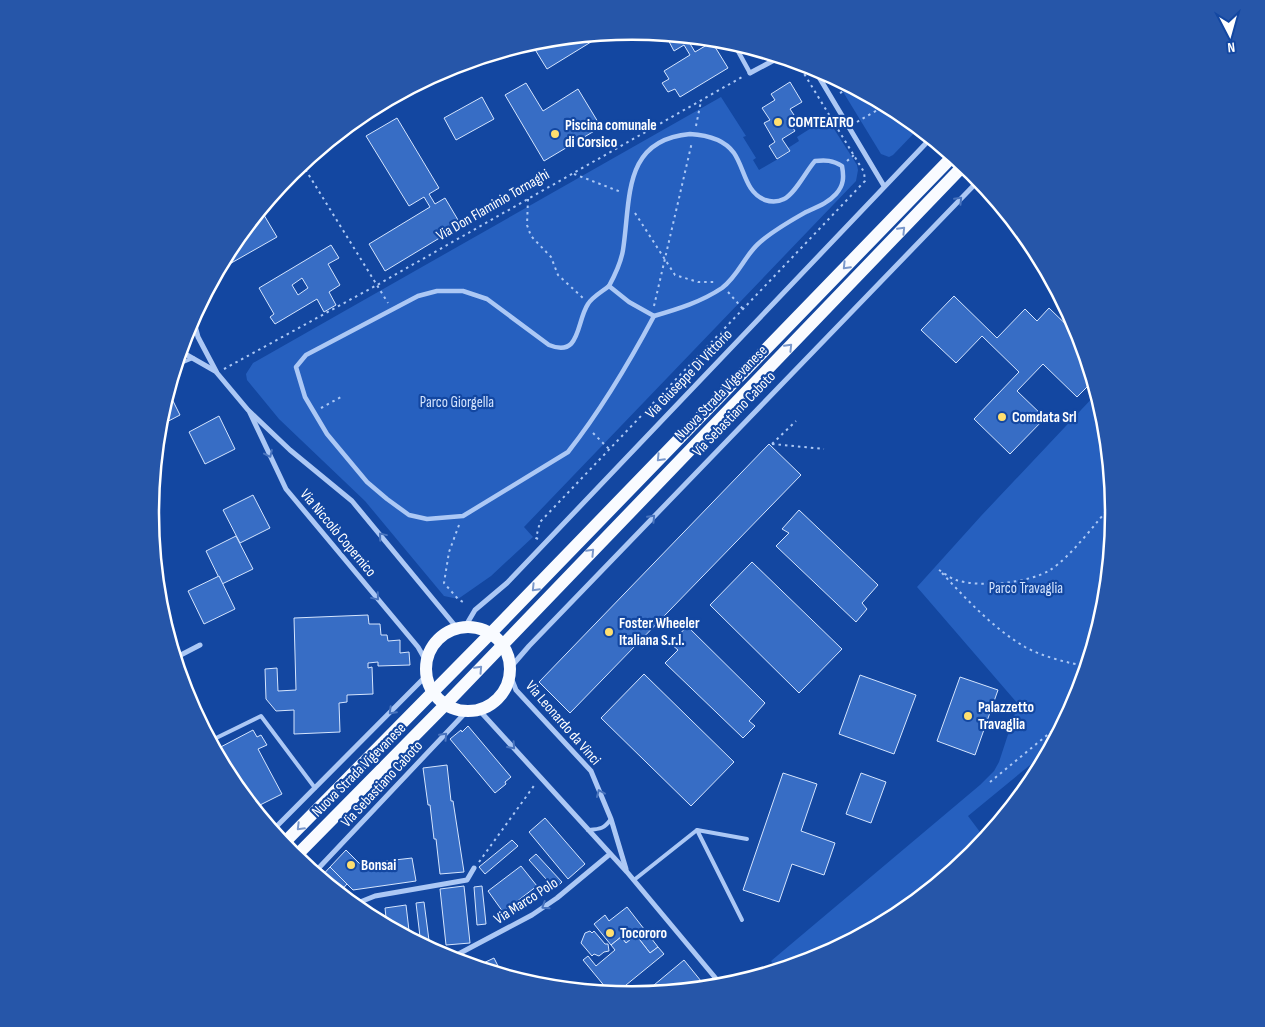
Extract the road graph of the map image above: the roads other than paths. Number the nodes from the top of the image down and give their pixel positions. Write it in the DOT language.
graph roads {
  1 [pos="739,52"];
  2 [pos="772,61"];
  3 [pos="750,72"];
  4 [pos="820,79"];
  5 [pos="927,143"];
  6 [pos="948,161"];
  7 [pos="958,171"];
  8 [pos="884,186"];
  9 [pos="973,186"];
  10 [pos="609,286"];
  11 [pos="654,316"];
  12 [pos="196,330"];
  13 [pos="187,354"];
  14 [pos="194,358"];
  15 [pos="184,362"];
  16 [pos="217,372"];
  17 [pos="248,410"];
  18 [pos="461,627"];
  19 [pos="491,633"];
  20 [pos="502,644"];
  21 [pos="200,645"];
  22 [pos="181,655"];
  23 [pos="426,661"];
  24 [pos="510,672"];
  25 [pos="426,676"];
  26 [pos="433,692"];
  27 [pos="446,705"];
  28 [pos="473,710"];
  29 [pos="216,738"];
  30 [pos="315,788"];
  31 [pos="611,819"];
  32 [pos="277,826"];
  33 [pos="588,830"];
  34 [pos="697,830"];
  35 [pos="289,838"];
  36 [pos="747,838"];
  37 [pos="301,851"];
  38 [pos="610,854"];
  39 [pos="319,868"];
  40 [pos="474,868"];
  41 [pos="627,872"];
  42 [pos="634,880"];
  43 [pos="362,902"];
  44 [pos="742,920"];
  45 [pos="459,954"];
  46 [pos="717,979"];
  1 -- 3 [label="street"];
  2 -- 3 [label="street"];
  4 -- 8 [label="street"];
  5 -- 8 [label="street, Via Giuseppe Di Vittorio"];
  6 -- 19 [label="main road, Nuova Strada Vigevanese, one-way"];
  20 -- 7 [label="main road, Nuova Strada Vigevanese, one-way"];
  8 -- 18 [label="street, Via Giuseppe Di Vittorio"];
  24 -- 9 [label="street, Via Sebastiano Caboto, one-way"];
  10 -- 11 [label="street"];
  10 -- 11 [label="street"];
  10 -- 11 [label="street"];
  12 -- 16 [label="street, Via Niccolò Copernico"];
  13 -- 14 [label="street"];
  14 -- 15 [label="lane"];
  14 -- 16 [label="street"];
  16 -- 17 [label="street, Via Niccolò Copernico"];
  18 -- 17 [label="street, Via Niccolò Copernico, one-way"];
  17 -- 23 [label="street, Via Niccolò Copernico, one-way"];
  18 -- 19 [label="main road"];
  18 -- 23 [label="main road"];
  19 -- 20 [label="main road"];
  19 -- 26 [label="main road, Nuova Strada Vigevanese"];
  20 -- 24 [label="main road"];
  27 -- 20 [label="main road, Nuova Strada Vigevanese, one-way"];
  21 -- 22 [label="street"];
  23 -- 25 [label="main road"];
  24 -- 28 [label="main road"];
  31 -- 24 [label="street, Via Leonardo da Vinci, one-way"];
  25 -- 26 [label="main road"];
  25 -- 30 [label="street, one-way"];
  26 -- 27 [label="main road"];
  26 -- 35 [label="main road, Nuova Strada Vigevanese, one-way"];
  27 -- 28 [label="main road"];
  27 -- 37 [label="main road, Nuova Strada Vigevanese"];
  28 -- 33 [label="street, Via Leonardo da Vinci, one-way"];
  39 -- 28 [label="street, Via Sebastiano Caboto, one-way"];
  29 -- 30 [label="lane"];
  30 -- 32 [label="street"];
  31 -- 33 [label="lane"];
  31 -- 41 [label="street, Via Leonardo da Vinci"];
  33 -- 38 [label="street, Via Leonardo da Vinci"];
  34 -- 36 [label="lane"];
  34 -- 42 [label="lane"];
  34 -- 44 [label="lane"];
  38 -- 41 [label="street, Via Leonardo da Vinci"];
  38 -- 45 [label="street, Via Marco Polo, one-way"];
  40 -- 43 [label="street"];
  41 -- 42 [label="street, Via Leonardo da Vinci"];
  42 -- 46 [label="street, Via Leonardo da Vinci"];
}
